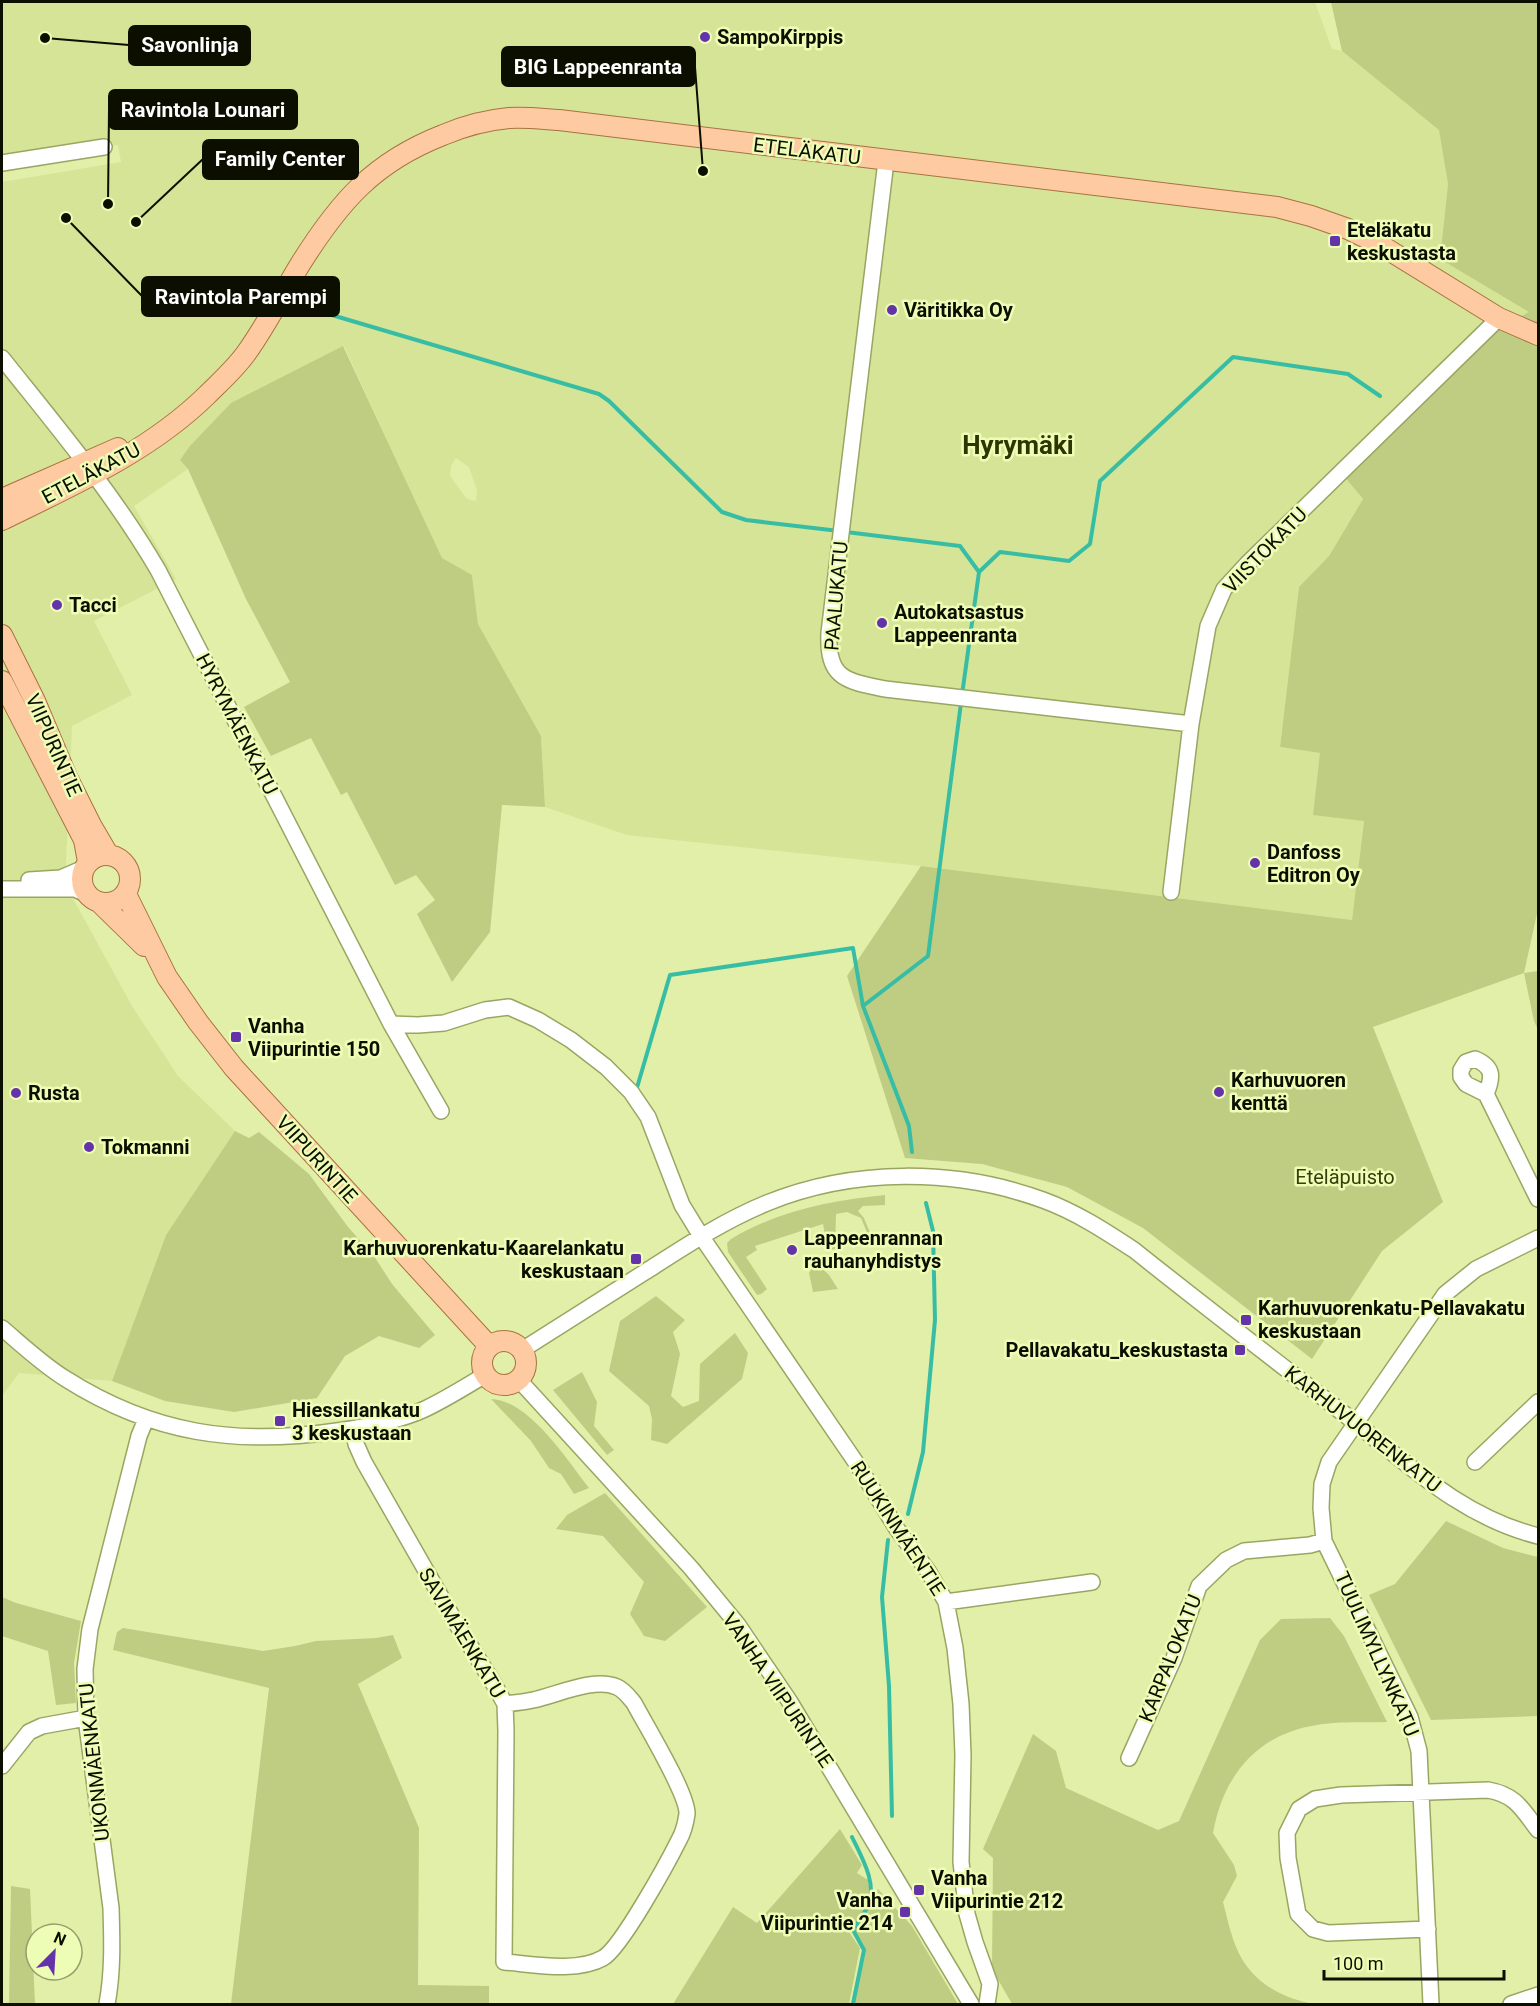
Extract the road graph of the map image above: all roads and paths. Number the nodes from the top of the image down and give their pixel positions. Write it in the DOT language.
graph roads {
  1 [pos="104,147"];
  2 [pos="886,161"];
  3 [pos="2,163"];
  4 [pos="1498,318"];
  5 [pos="1539,335"];
  6 [pos="2,358"];
  7 [pos="90,469"];
  8 [pos="2,499"];
  9 [pos="2,520"];
  10 [pos="2,635"];
  11 [pos="2,681"];
  12 [pos="1191,724"];
  13 [pos="108,854"];
  14 [pos="86,865"];
  15 [pos="2,883"];
  16 [pos="2,889"];
  17 [pos="1171,892"];
  18 [pos="126,894"];
  19 [pos="92,898"];
  20 [pos="158,961"];
  21 [pos="391,1024"];
  22 [pos="1486,1094"];
  23 [pos="441,1112"];
  24 [pos="1539,1200"];
  25 [pos="700,1236"];
  26 [pos="1539,1238"];
  27 [pos="2,1328"];
  28 [pos="489,1346"];
  29 [pos="522,1350"];
  30 [pos="485,1375"];
  31 [pos="519,1380"];
  32 [pos="1539,1402"];
  33 [pos="146,1419"];
  34 [pos="1357,1423"];
  35 [pos="353,1429"];
  36 [pos="1475,1462"];
  37 [pos="1539,1536"];
  38 [pos="1324,1541"];
  39 [pos="1092,1582"];
  40 [pos="946,1602"];
  41 [pos="505,1704"];
  42 [pos="86,1718"];
  43 [pos="1129,1758"];
  44 [pos="2,1766"];
  45 [pos="1422,1792"];
  46 [pos="1539,1830"];
  47 [pos="1428,1929"];
  48 [pos="1539,1995"];
  49 [pos="107,2004"];
  50 [pos="971,2004"];
  51 [pos="987,2004"];
  52 [pos="1431,2004"];
  53 [pos="1511,2004"];
  1 -- 3 [label="street"];
  2 -- 4 [label="main road, ETELÄKATU"];
  2 -- 7 [label="main road, ETELÄKATU"];
  2 -- 12 [label="street, PAALUKATU"];
  4 -- 5 [label="main road, ETELÄKATU"];
  4 -- 12 [label="street, VIISTOKATU"];
  6 -- 7 [label="street, HYRYMÄENKATU"];
  7 -- 8 [label="main road, ETELÄKATU"];
  7 -- 9 [label="main road, ETELÄKATU"];
  7 -- 21 [label="street, HYRYMÄENKATU"];
  10 -- 13 [label="main road, VIIPURINTIE"];
  11 -- 14 [label="main road, VIIPURINTIE"];
  12 -- 17 [label="street, VIISTOKATU"];
  13 -- 14 [label="main road"];
  13 -- 18 [label="main road"];
  14 -- 15 [label="street"];
  14 -- 19 [label="main road"];
  16 -- 19 [label="street"];
  18 -- 19 [label="main road"];
  18 -- 20 [label="main road, VIIPURINTIE"];
  19 -- 20 [label="main road, VIIPURINTIE"];
  20 -- 28 [label="main road, VIIPURINTIE"];
  21 -- 23 [label="street, HYRYMÄENKATU"];
  21 -- 25 [label="street, RUUKINMÄENTIE"];
  22 -- 24 [label="street"];
  25 -- 29 [label="street, KARHUVUORENKATU"];
  25 -- 34 [label="street, KARHUVUORENKATU"];
  25 -- 40 [label="street, RUUKINMÄENTIE"];
  26 -- 34 [label="street, TUULIMYLLYNKATU"];
  27 -- 33 [label="street"];
  28 -- 29 [label="main road"];
  28 -- 30 [label="main road"];
  29 -- 31 [label="main road"];
  30 -- 31 [label="main road"];
  30 -- 35 [label="street"];
  31 -- 50 [label="street, VANHA VIIPURINTIE"];
  32 -- 36 [label="street"];
  33 -- 35 [label="street"];
  33 -- 42 [label="street, UKONMÄENKATU"];
  34 -- 37 [label="street, KARHUVUORENKATU"];
  34 -- 38 [label="street, TUULIMYLLYNKATU"];
  35 -- 41 [label="street, SAVIMÄENKATU"];
  38 -- 43 [label="street, KARPALOKATU"];
  38 -- 45 [label="street, TUULIMYLLYNKATU"];
  39 -- 40 [label="street"];
  40 -- 51 [label="street, RUUKINMÄENTIE"];
  41 -- 41 [label="street, SAVIMÄENKATU"];
  42 -- 44 [label="street"];
  42 -- 49 [label="street, UKONMÄENKATU"];
  45 -- 46 [label="street"];
  45 -- 47 [label="street, TUULIMYLLYNKATU"];
  45 -- 47 [label="street"];
  47 -- 52 [label="street, TUULIMYLLYNKATU"];
  48 -- 53 [label="street"];
}
